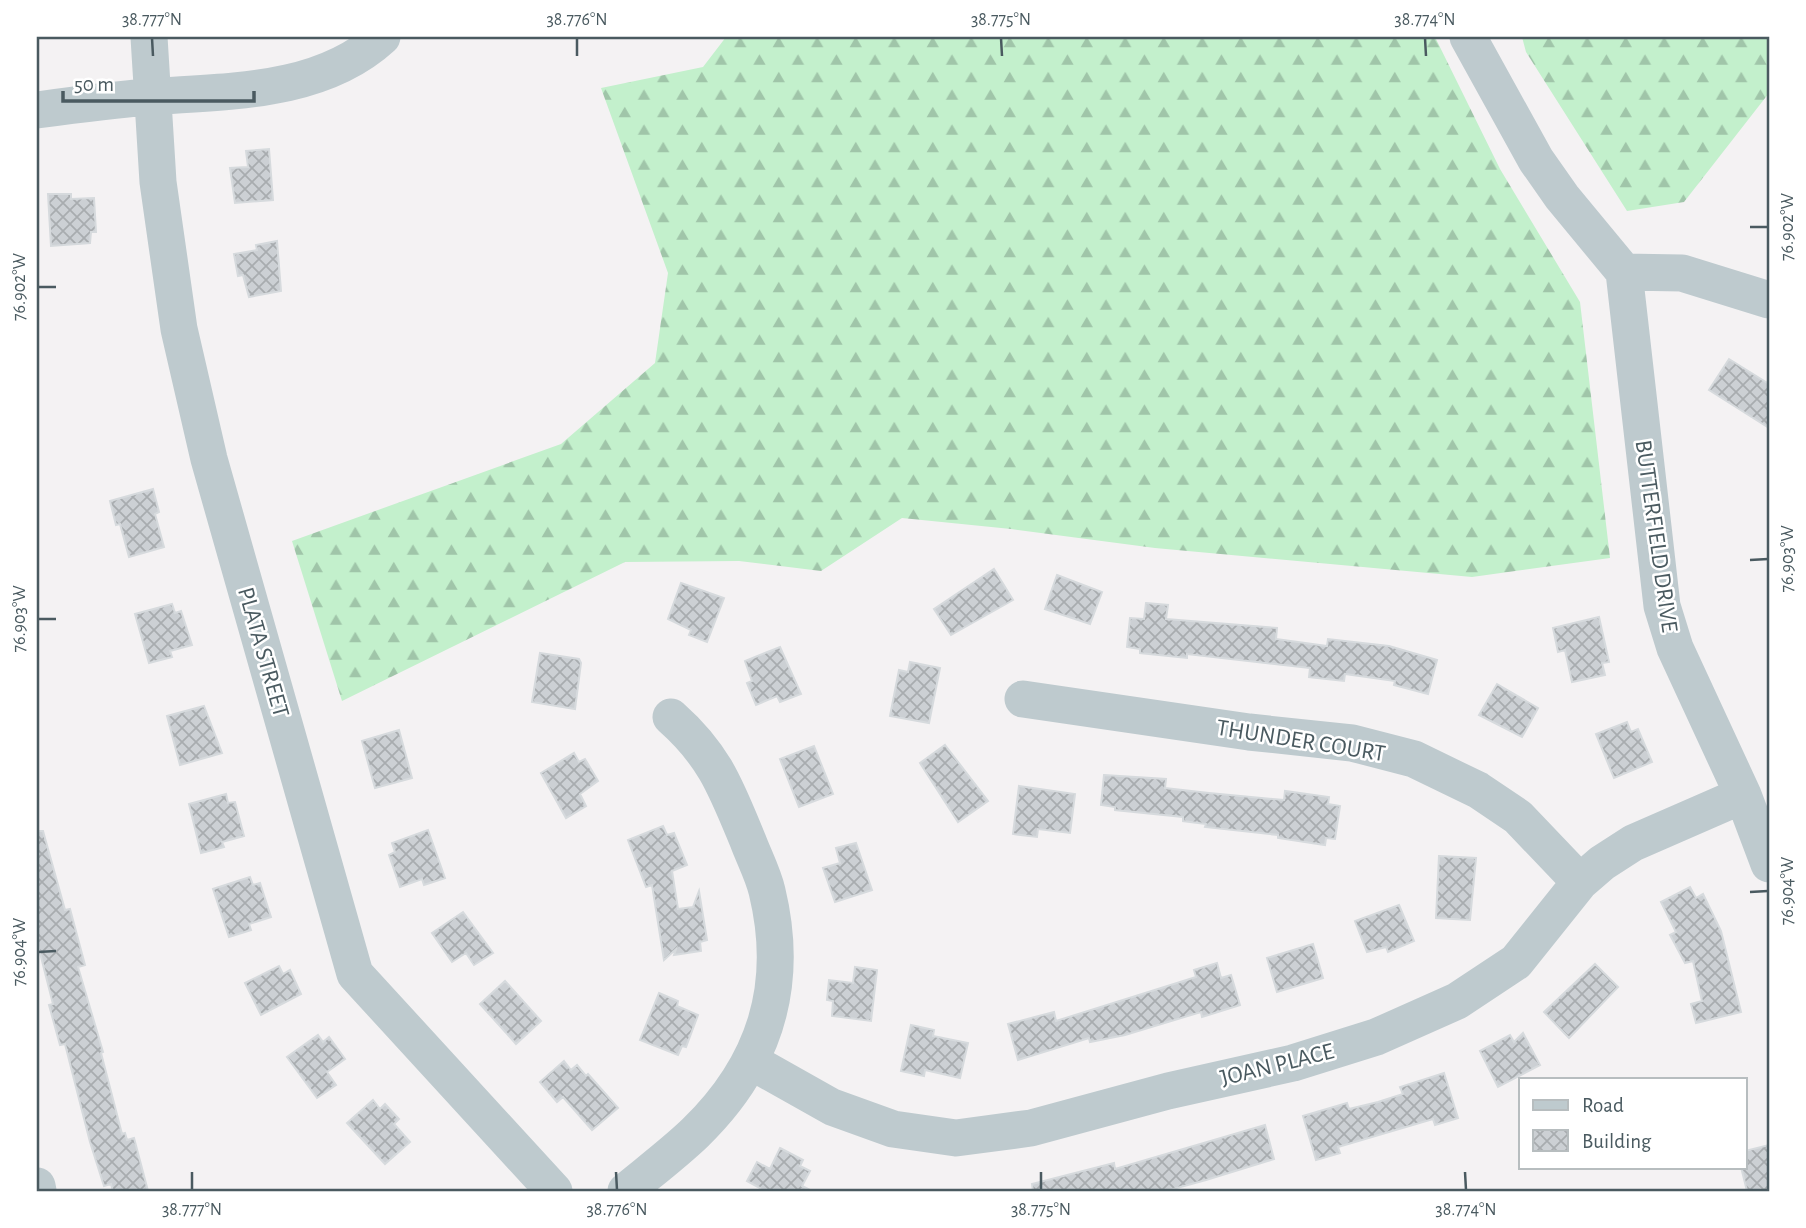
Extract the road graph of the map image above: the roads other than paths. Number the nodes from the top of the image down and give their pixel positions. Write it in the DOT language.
graph roads {
  1 [pos="149,37"];
  2 [pos="382,37"];
  3 [pos="1468,37"];
  4 [pos="150,97"];
  5 [pos="37,110"];
  6 [pos="1624,272"];
  7 [pos="1769,300"];
  8 [pos="1023,699"];
  9 [pos="671,717"];
  10 [pos="1743,795"];
  11 [pos="1769,864"];
  12 [pos="1580,882"];
  13 [pos="752,1062"];
  14 [pos="37,1186"];
  15 [pos="38,1191"];
  16 [pos="554,1191"];
  17 [pos="626,1191"];
  1 -- 4 [label="street, PLATA STREET"];
  2 -- 4 [label="street"];
  3 -- 6 [label="street"];
  4 -- 5 [label="street"];
  4 -- 16 [label="street, PLATA STREET"];
  6 -- 7 [label="street"];
  6 -- 10 [label="street, BUTTERFIELD DRIVE"];
  8 -- 12 [label="street, THUNDER COURT"];
  9 -- 13 [label="street"];
  10 -- 11 [label="street, BUTTERFIELD DRIVE"];
  10 -- 12 [label="street, JOAN PLACE"];
  12 -- 13 [label="street, JOAN PLACE"];
  13 -- 17 [label="street"];
  14 -- 15 [label="street"];
}
